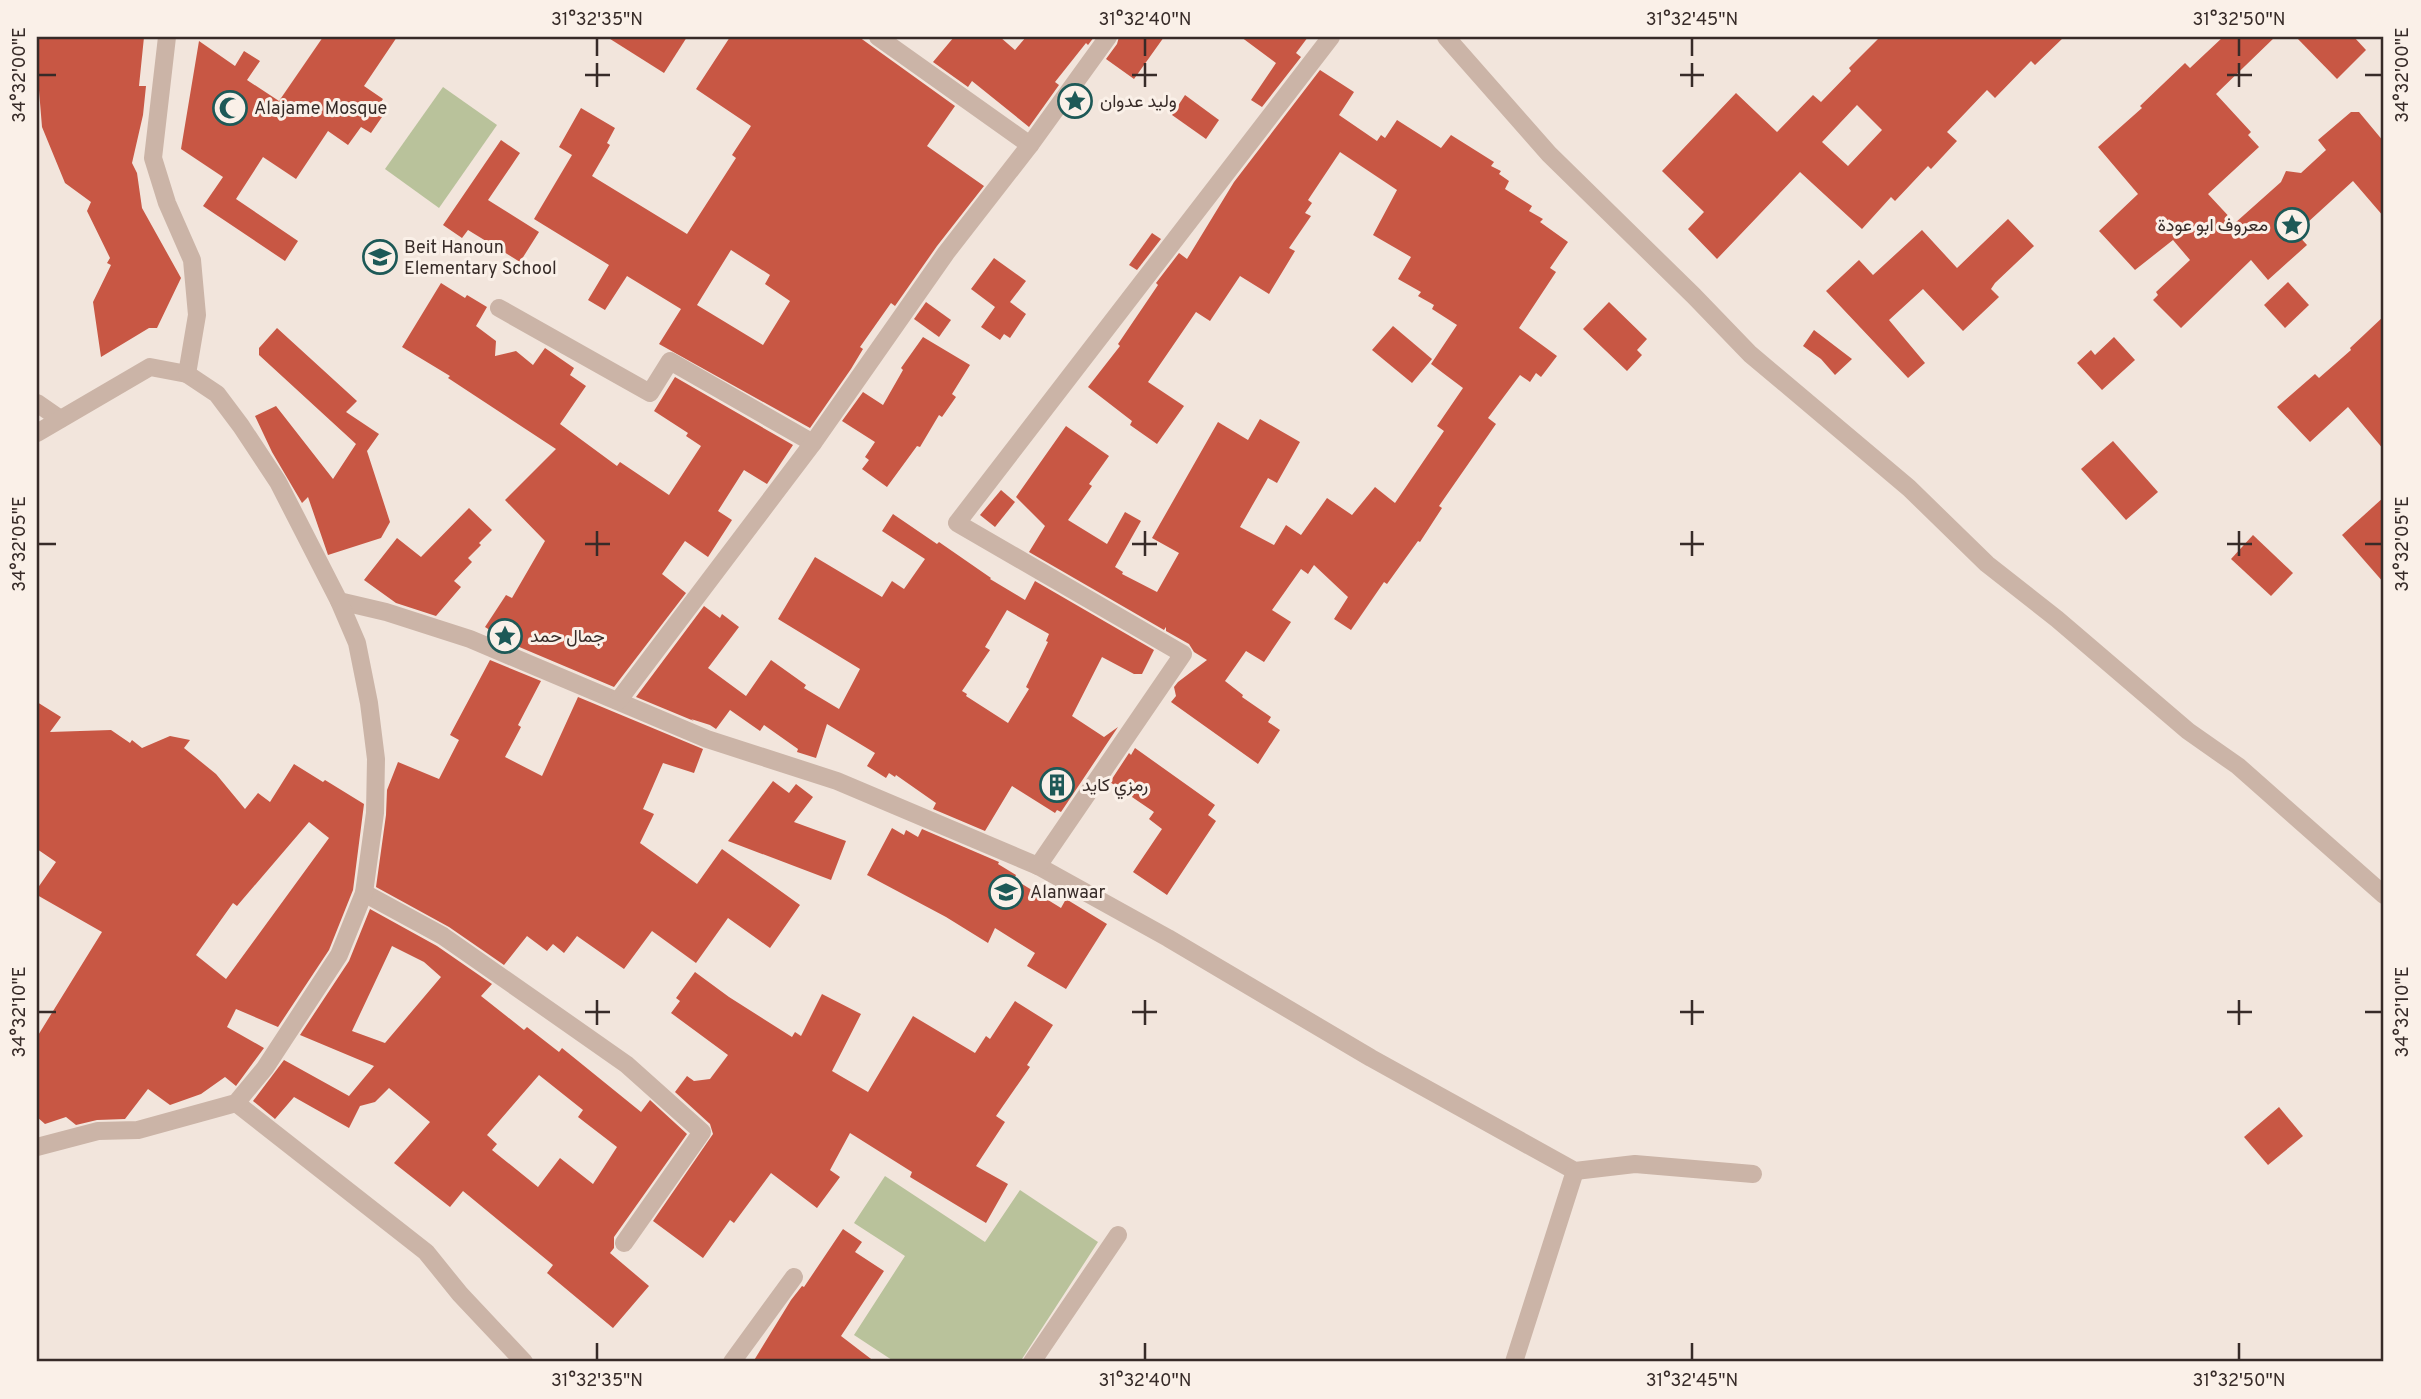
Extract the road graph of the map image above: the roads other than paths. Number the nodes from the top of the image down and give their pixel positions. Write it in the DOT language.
graph roads {
  1 [pos="167,37"];
  2 [pos="878,37"];
  3 [pos="1108,37"];
  4 [pos="1331,37"];
  5 [pos="1446,37"];
  6 [pos="1030,145"];
  7 [pos="499,308"];
  8 [pos="187,374"];
  9 [pos="37,403"];
  10 [pos="60,419"];
  11 [pos="37,433"];
  12 [pos="813,443"];
  13 [pos="340,601"];
  14 [pos="618,701"];
  15 [pos="1038,866"];
  16 [pos="364,893"];
  17 [pos="2384,895"];
  18 [pos="236,1102"];
  19 [pos="37,1147"];
  20 [pos="1575,1171"];
  21 [pos="1753,1174"];
  22 [pos="1118,1236"];
  23 [pos="624,1243"];
  24 [pos="794,1277"];
  25 [pos="523,1362"];
  26 [pos="732,1362"];
  27 [pos="1032,1362"];
  28 [pos="1514,1362"];
  1 -- 8 [label="street"];
  2 -- 6 [label="street"];
  3 -- 6 [label="street"];
  4 -- 15 [label="street"];
  5 -- 17 [label="street"];
  6 -- 12 [label="street"];
  7 -- 12 [label="street"];
  8 -- 10 [label="street"];
  8 -- 13 [label="street"];
  9 -- 10 [label="street"];
  10 -- 11 [label="street"];
  12 -- 14 [label="street"];
  13 -- 14 [label="street"];
  13 -- 16 [label="street"];
  14 -- 15 [label="street"];
  15 -- 20 [label="street"];
  16 -- 18 [label="street"];
  16 -- 23 [label="street"];
  18 -- 19 [label="street"];
  18 -- 25 [label="street"];
  20 -- 21 [label="street"];
  20 -- 28 [label="street"];
  22 -- 27 [label="street"];
  24 -- 26 [label="street"];
}
